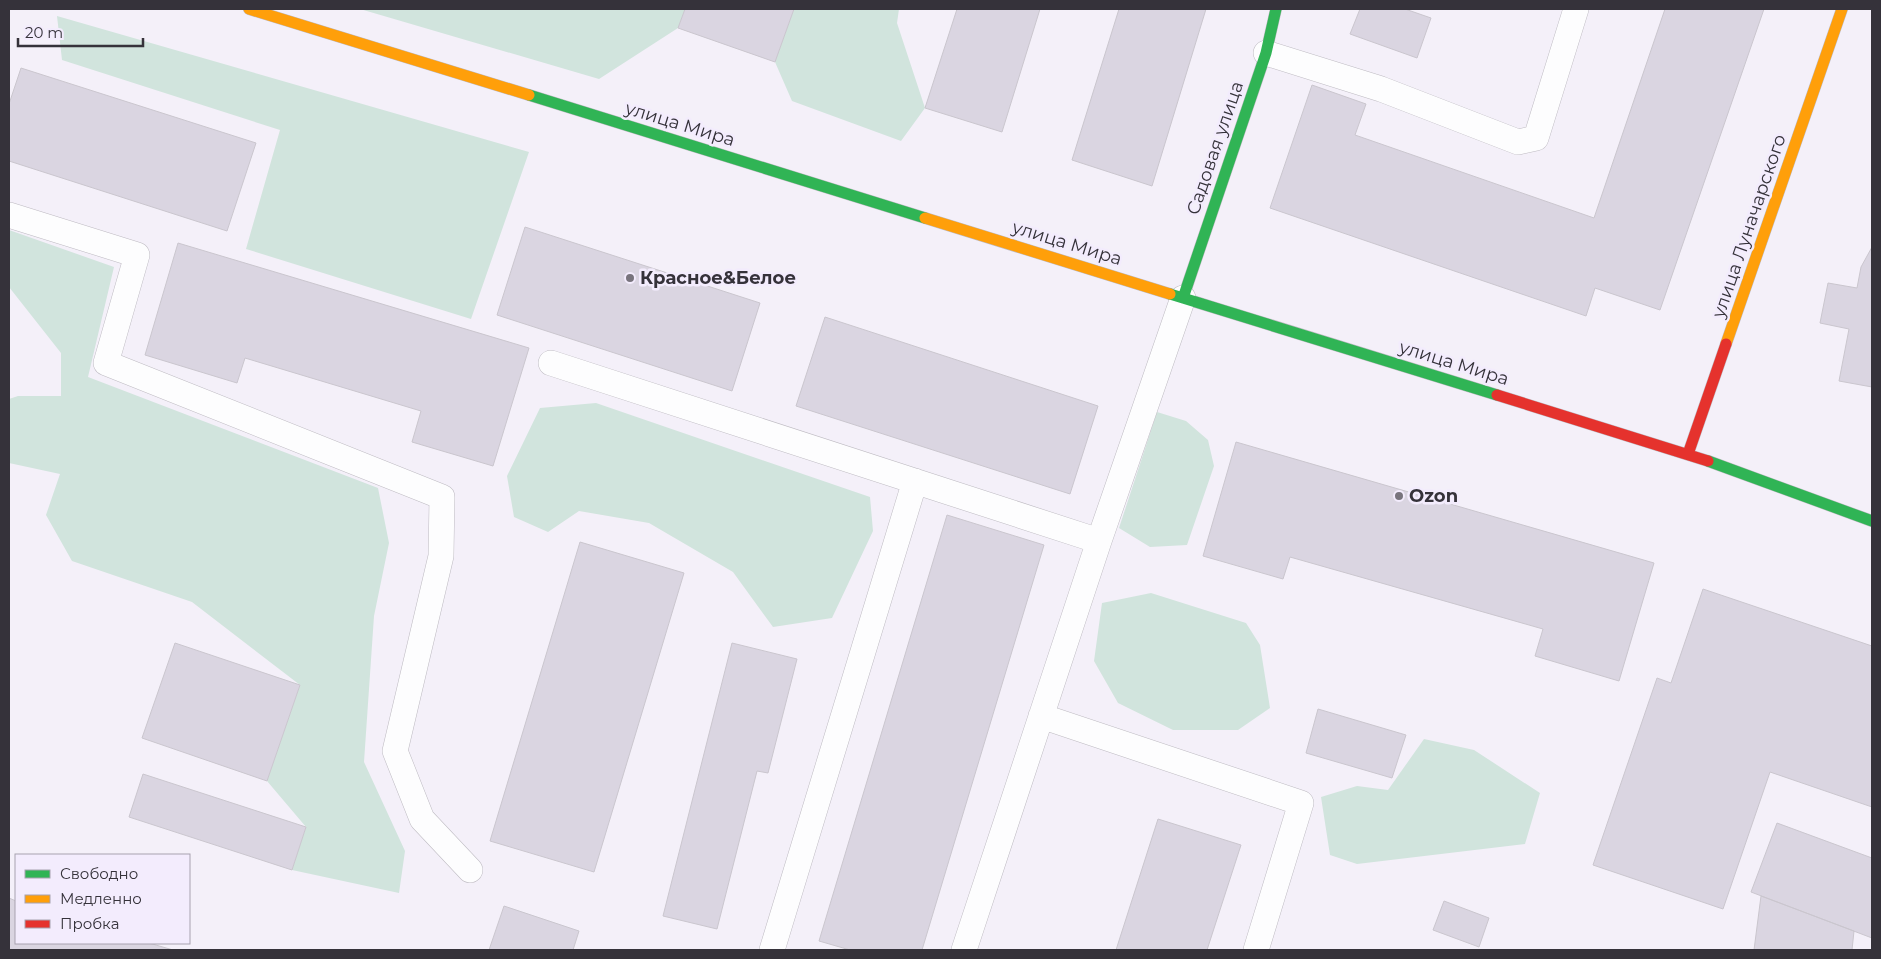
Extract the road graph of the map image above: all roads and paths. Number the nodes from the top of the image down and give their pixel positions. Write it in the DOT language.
graph roads {
  1 [pos="249,9"];
  2 [pos="1276,9"];
  3 [pos="1576,9"];
  4 [pos="1842,9"];
  5 [pos="1266,53"];
  6 [pos="9,215"];
  7 [pos="1184,298"];
  8 [pos="551,364"];
  9 [pos="1688,454"];
  10 [pos="915,481"];
  11 [pos="1872,521"];
  12 [pos="1099,541"];
  13 [pos="1041,716"];
  14 [pos="470,870"];
  15 [pos="772,950"];
  16 [pos="964,950"];
  17 [pos="1256,950"];
  1 -- 7 [label="street, улица Мира"];
  2 -- 5 [label="street, Садовая улица"];
  3 -- 5 [label="lane"];
  4 -- 9 [label="street, улица Луначарского"];
  5 -- 7 [label="street, Садовая улица"];
  6 -- 14 [label="lane"];
  7 -- 9 [label="street, улица Мира"];
  7 -- 12 [label="lane"];
  8 -- 10 [label="lane"];
  9 -- 11 [label="street, улица Мира"];
  10 -- 12 [label="lane"];
  10 -- 15 [label="lane"];
  12 -- 13 [label="lane"];
  13 -- 16 [label="lane"];
  13 -- 17 [label="lane"];
}
